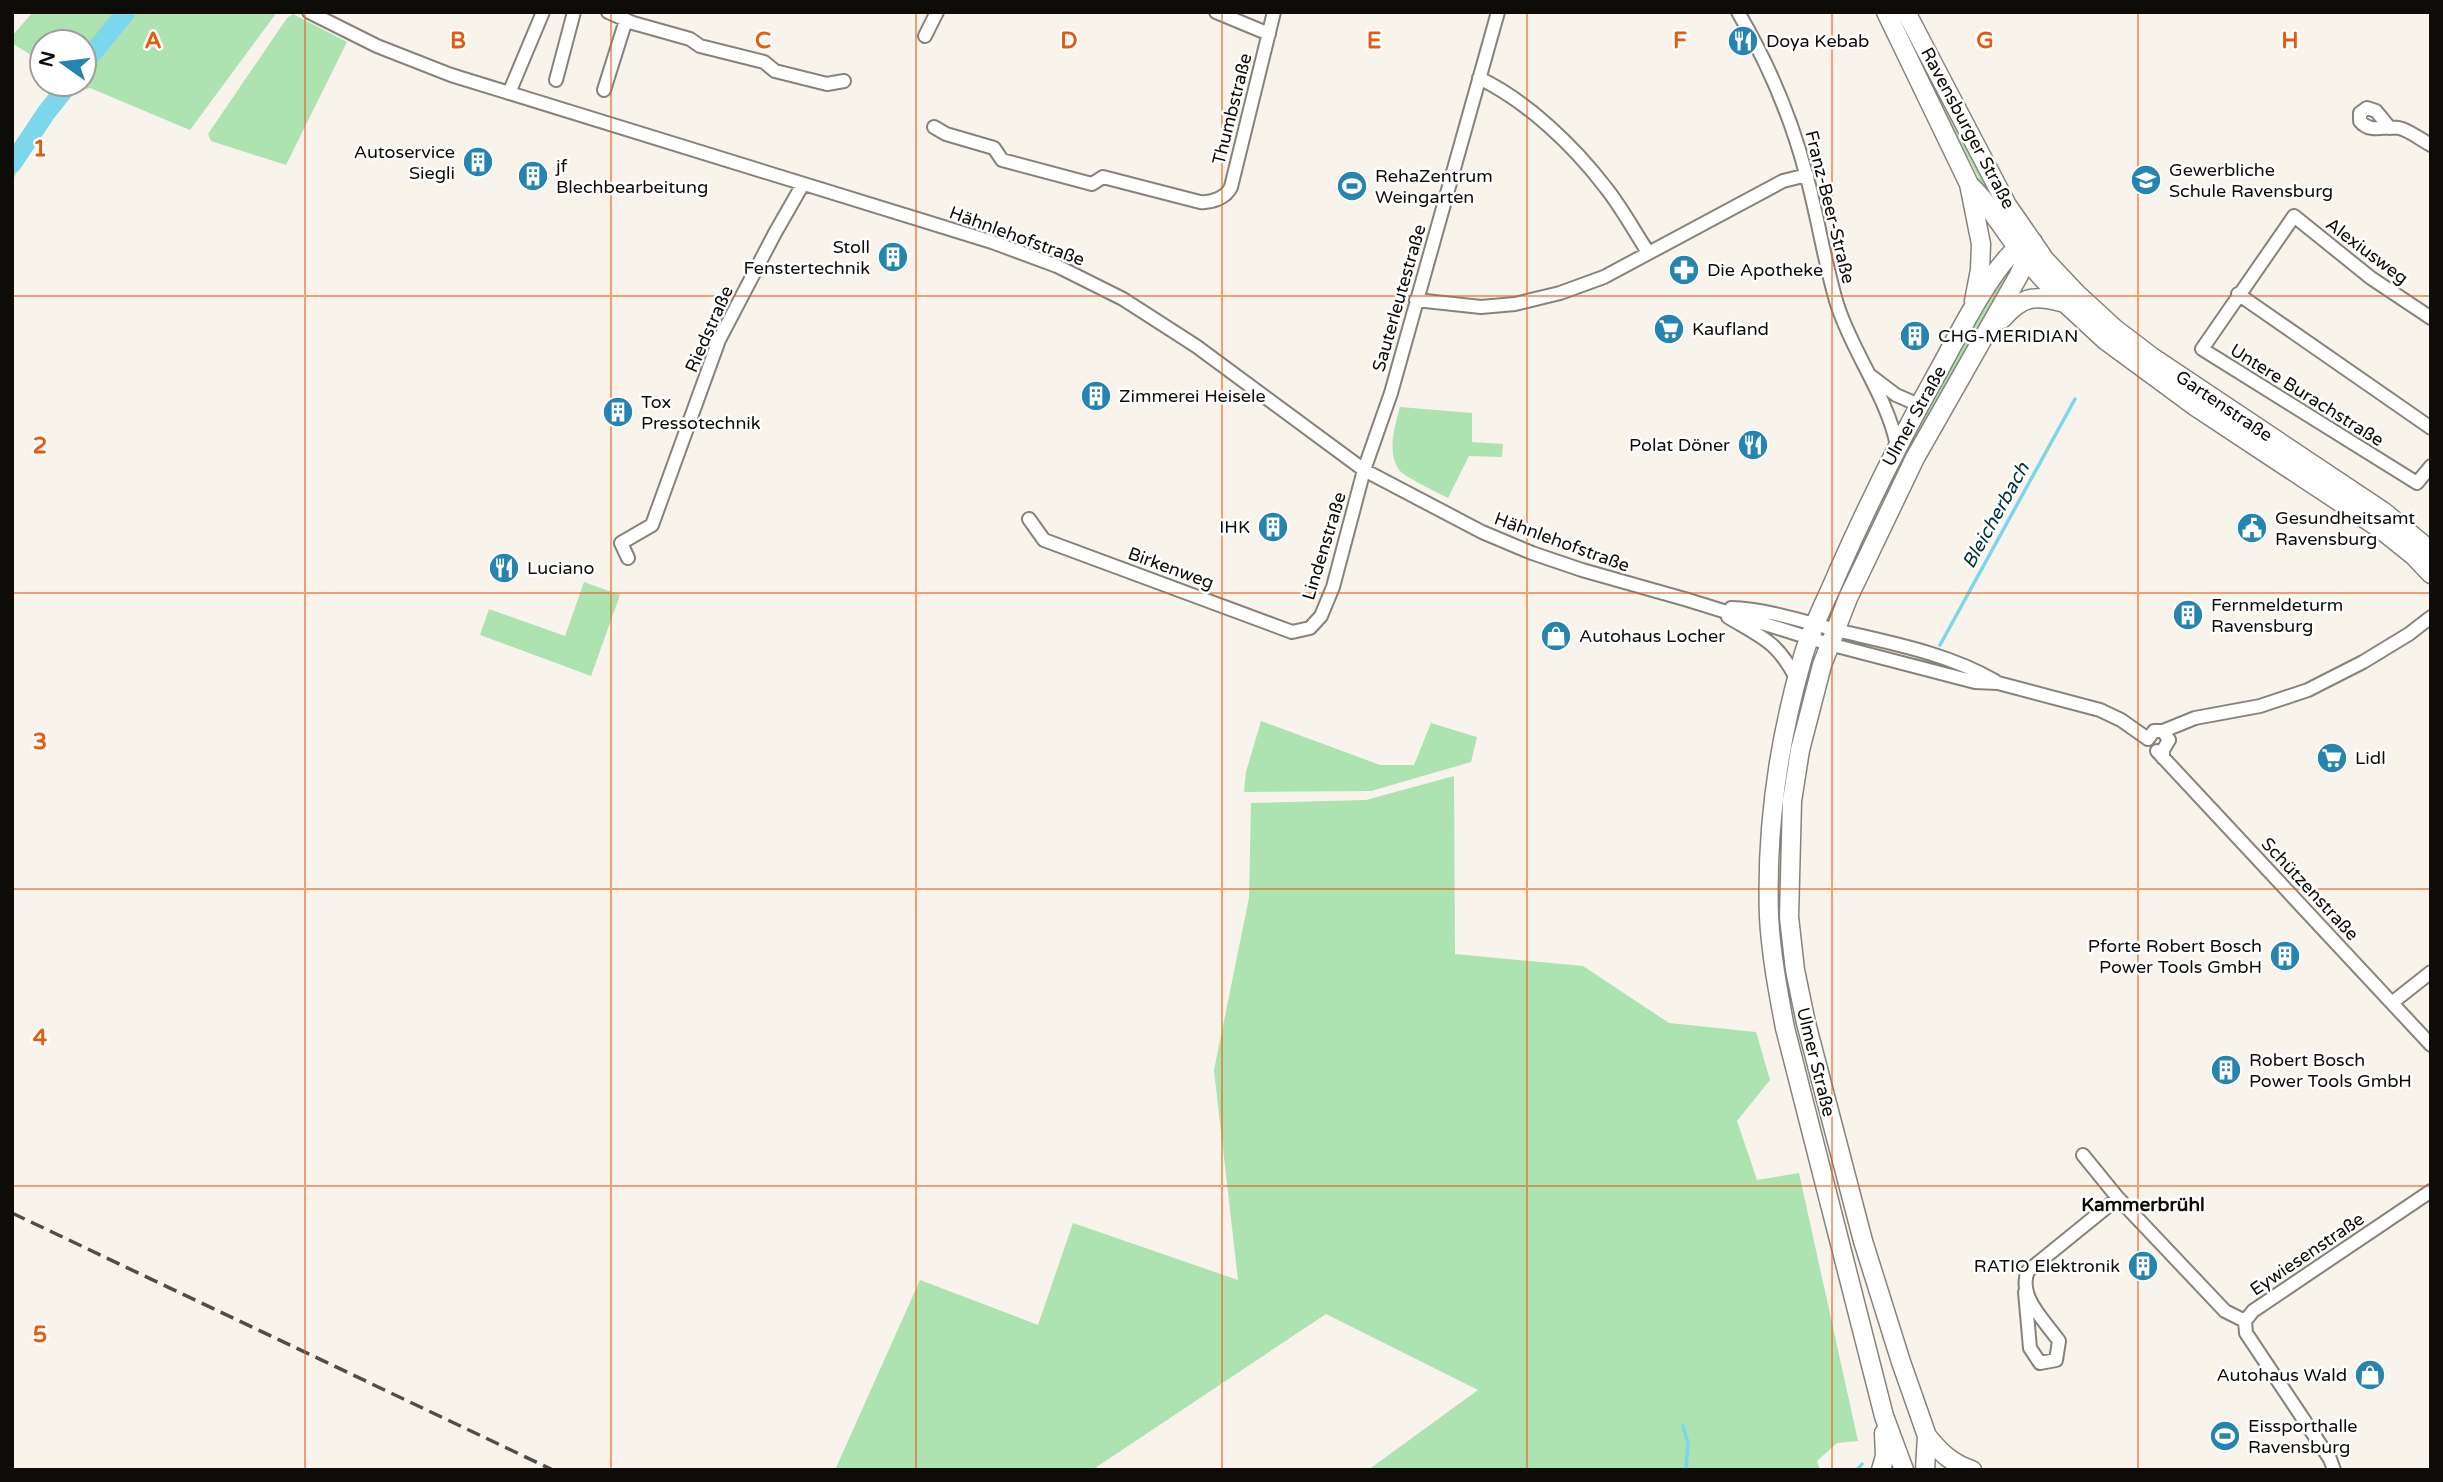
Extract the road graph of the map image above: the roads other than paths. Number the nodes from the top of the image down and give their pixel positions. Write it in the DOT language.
graph roads {
  1 [pos="309,12"];
  2 [pos="543,12"];
  3 [pos="574,12"];
  4 [pos="608,12"];
  5 [pos="937,12"];
  6 [pos="1216,12"];
  7 [pos="1275,12"];
  8 [pos="1498,12"];
  9 [pos="1738,12"];
  10 [pos="1886,12"];
  11 [pos="1906,12"];
  12 [pos="623,16"];
  13 [pos="1269,34"];
  14 [pos="925,36"];
  15 [pos="1479,78"];
  16 [pos="556,80"];
  17 [pos="844,81"];
  18 [pos="604,90"];
  19 [pos="509,93"];
  20 [pos="934,127"];
  21 [pos="2390,128"];
  22 [pos="2431,145"];
  23 [pos="1807,175"];
  24 [pos="803,184"];
  25 [pos="1969,184"];
  26 [pos="2026,250"];
  27 [pos="1648,252"];
  28 [pos="2238,294"];
  29 [pos="1416,300"];
  30 [pos="2059,301"];
  31 [pos="1972,311"];
  32 [pos="2431,318"];
  33 [pos="1976,352"];
  34 [pos="1867,373"];
  35 [pos="1919,405"];
  36 [pos="2431,428"];
  37 [pos="1897,446"];
  38 [pos="2431,466"];
  39 [pos="1364,470"];
  40 [pos="1029,519"];
  41 [pos="2431,551"];
  42 [pos="628,558"];
  43 [pos="2431,574"];
  44 [pos="1713,607"];
  45 [pos="2431,617"];
  46 [pos="1310,628"];
  47 [pos="1813,631"];
  48 [pos="1832,637"];
  49 [pos="1797,680"];
  50 [pos="2167,731"];
  51 [pos="2146,736"];
  52 [pos="2161,753"];
  53 [pos="2431,972"];
  54 [pos="2393,1002"];
  55 [pos="2431,1045"];
  56 [pos="2083,1156"];
  57 [pos="2431,1191"];
  58 [pos="2118,1198"];
  59 [pos="2025,1292"];
  60 [pos="2245,1321"];
  61 [pos="1884,1416"];
  62 [pos="1927,1436"];
  63 [pos="1881,1470"];
  64 [pos="1904,1470"];
  65 [pos="1925,1470"];
  66 [pos="1972,1470"];
  67 [pos="2334,1470"];
  1 -- 19 [label="street, Hähnlehofstraße"];
  2 -- 19 [label="street"];
  3 -- 16 [label="street"];
  4 -- 12 [label="street"];
  5 -- 14 [label="street"];
  6 -- 13 [label="street"];
  7 -- 13 [label="street, Thumbstraße"];
  8 -- 15 [label="street, Sauterleutestraße"];
  9 -- 23 [label="street, Franz-Beer-Straße"];
  10 -- 25 [label="main road, Ravensburger Straße"];
  11 -- 26 [label="main road, Ravensburger Straße"];
  12 -- 17 [label="street"];
  12 -- 18 [label="street"];
  13 -- 20 [label="street, Thumbstraße"];
  15 -- 27 [label="street"];
  15 -- 29 [label="street, Sauterleutestraße"];
  19 -- 24 [label="street, Hähnlehofstraße"];
  21 -- 22 [label="street"];
  23 -- 27 [label="street"];
  23 -- 34 [label="street, Franz-Beer-Straße"];
  24 -- 39 [label="street, Hähnlehofstraße"];
  24 -- 42 [label="street, Riedstraße"];
  25 -- 26 [label="main road, Ravensburger Straße"];
  25 -- 31 [label="main road"];
  26 -- 30 [label="main road, Ravensburger Straße"];
  26 -- 31 [label="main road, Ulmer Straße"];
  26 -- 33 [label="main road, Ulmer Straße"];
  26 -- 41 [label="main road, Gartenstraße"];
  27 -- 29 [label="street"];
  28 -- 32 [label="street, Alexiusweg"];
  28 -- 36 [label="street"];
  28 -- 38 [label="street, Untere Burachstraße"];
  29 -- 39 [label="street, Sauterleutestraße"];
  30 -- 33 [label="main road"];
  30 -- 43 [label="main road, Gartenstraße"];
  31 -- 35 [label="main road, Ulmer Straße"];
  33 -- 48 [label="main road, Ulmer Straße"];
  34 -- 35 [label="street, Franz-Beer-Straße"];
  34 -- 37 [label="street, Franz-Beer-Straße"];
  35 -- 37 [label="main road, Ulmer Straße"];
  37 -- 47 [label="main road, Ulmer Straße"];
  39 -- 44 [label="street, Hähnlehofstraße"];
  39 -- 46 [label="street, Lindenstraße"];
  40 -- 46 [label="street, Birkenweg"];
  44 -- 47 [label="street"];
  44 -- 49 [label="street"];
  45 -- 50 [label="street"];
  47 -- 48 [label="street"];
  47 -- 49 [label="main road, Ulmer Straße"];
  48 -- 51 [label="street"];
  48 -- 62 [label="main road, Ulmer Straße"];
  49 -- 61 [label="main road, Ulmer Straße"];
  50 -- 51 [label="street"];
  50 -- 52 [label="street"];
  51 -- 52 [label="street, Schützenstraße"];
  52 -- 54 [label="street, Schützenstraße"];
  53 -- 54 [label="street"];
  54 -- 55 [label="street, Schützenstraße"];
  56 -- 58 [label="street"];
  57 -- 60 [label="street, Eywiesenstraße"];
  58 -- 59 [label="street"];
  58 -- 60 [label="street"];
  59 -- 59 [label="street"];
  60 -- 67 [label="street, Eywiesenstraße"];
  61 -- 63 [label="main road"];
  61 -- 64 [label="main road, Ulmer Straße"];
  62 -- 65 [label="main road, Ulmer Straße"];
  62 -- 66 [label="main road"];
}
